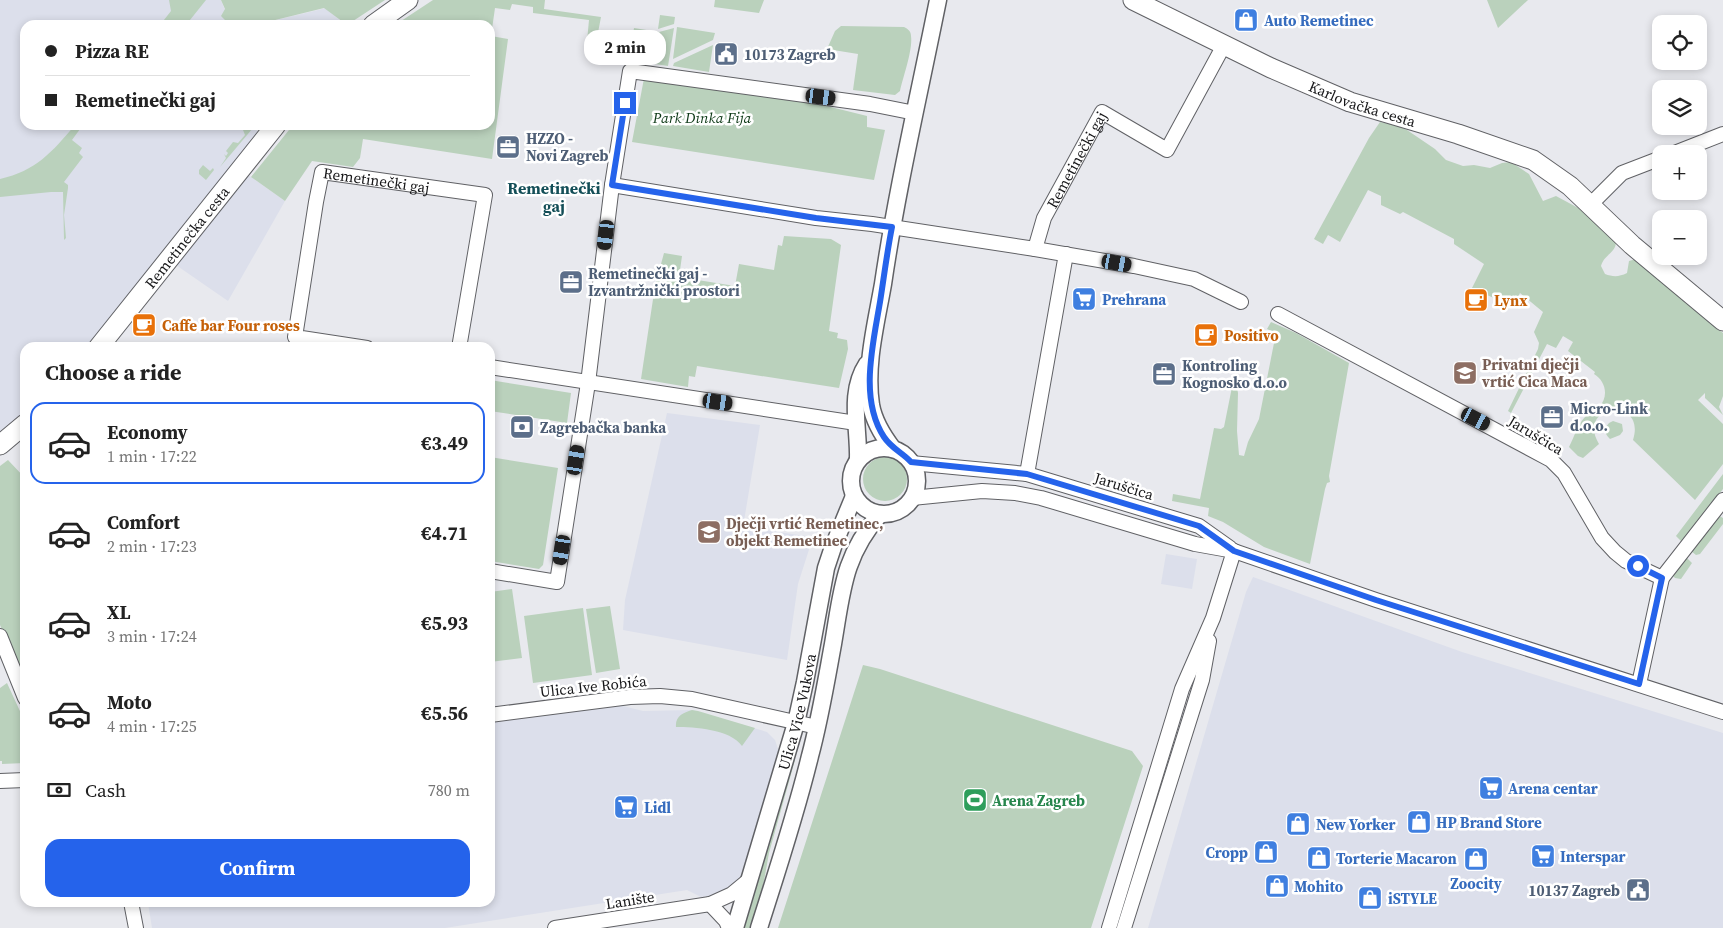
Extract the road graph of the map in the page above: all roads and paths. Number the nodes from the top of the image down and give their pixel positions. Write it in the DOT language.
graph roads {
  1 [pos="408,0"];
  2 [pos="938,0"];
  3 [pos="1133,0"];
  4 [pos="380,20"];
  5 [pos="1224,45"];
  6 [pos="915,113"];
  7 [pos="272,130"];
  8 [pos="1723,134"];
  9 [pos="1695,145"];
  10 [pos="1652,161"];
  11 [pos="612,185"];
  12 [pos="1591,204"];
  13 [pos="892,227"];
  14 [pos="1035,249"];
  15 [pos="1066,254"];
  16 [pos="1241,302"];
  17 [pos="1278,314"];
  18 [pos="1723,321"];
  19 [pos="103,342"];
  20 [pos="328,342"];
  21 [pos="460,342"];
  22 [pos="870,360"];
  23 [pos="495,368"];
  24 [pos="588,383"];
  25 [pos="856,423"];
  26 [pos="20,428"];
  27 [pos="0,445"];
  28 [pos="893,449"];
  29 [pos="858,460"];
  30 [pos="911,462"];
  31 [pos="1027,474"];
  32 [pos="854,496"];
  33 [pos="912,498"];
  34 [pos="1723,500"];
  35 [pos="880,514"];
  36 [pos="1234,551"];
  37 [pos="495,572"];
  38 [pos="1662,578"];
  39 [pos="1214,618"];
  40 [pos="0,636"];
  41 [pos="1639,684"];
  42 [pos="20,686"];
  43 [pos="1723,712"];
  44 [pos="495,714"];
  45 [pos="796,723"];
  46 [pos="817,727"];
  47 [pos="20,780"];
  48 [pos="0,781"];
  49 [pos="749,880"];
  50 [pos="710,904"];
  51 [pos="132,907"];
  52 [pos="136,928"];
  53 [pos="555,928"];
  54 [pos="729,928"];
  55 [pos="735,928"];
  56 [pos="760,928"];
  57 [pos="1109,928"];
  58 [pos="1124,928"];
  1 -- 4 [label="main road"];
  2 -- 6 [label="street"];
  3 -- 5 [label="main road, Karlovačka cesta"];
  5 -- 12 [label="main road, Karlovačka cesta"];
  5 -- 14 [label="street, Remetinečki gaj"];
  6 -- 11 [label="street"];
  6 -- 13 [label="street"];
  7 -- 19 [label="main road, Remetinečka cesta"];
  8 -- 9 [label="street"];
  10 -- 12 [label="street"];
  11 -- 13 [label="street"];
  11 -- 24 [label="street"];
  12 -- 18 [label="main road, Karlovačka cesta"];
  13 -- 14 [label="street"];
  13 -- 22 [label="street"];
  14 -- 15 [label="street"];
  15 -- 16 [label="street"];
  15 -- 31 [label="street"];
  17 -- 38 [label="street, Jaruščica"];
  20 -- 21 [label="street, Remetinečki gaj"];
  22 -- 25 [label="street"];
  22 -- 28 [label="street"];
  23 -- 24 [label="street"];
  24 -- 25 [label="street"];
  24 -- 37 [label="street"];
  25 -- 29 [label="street"];
  26 -- 27 [label="main road"];
  28 -- 29 [label="street"];
  28 -- 30 [label="street"];
  29 -- 32 [label="street"];
  30 -- 31 [label="street, Jaruščica"];
  30 -- 33 [label="street"];
  31 -- 36 [label="street, Jaruščica"];
  32 -- 35 [label="street"];
  32 -- 45 [label="street, Ulica Vice Vukova"];
  33 -- 35 [label="street"];
  33 -- 36 [label="street, Jaruščica"];
  34 -- 38 [label="street"];
  35 -- 46 [label="street, Ulica Vice Vukova"];
  36 -- 39 [label="street"];
  36 -- 41 [label="street, Jaruščica"];
  38 -- 41 [label="street"];
  39 -- 57 [label="street"];
  39 -- 58 [label="street"];
  40 -- 42 [label="street"];
  41 -- 43 [label="street, Jaruščica"];
  44 -- 45 [label="street, Ulica Ive Robića"];
  45 -- 46 [label="street, Ulica Ive Robića"];
  45 -- 49 [label="street, Ulica Vice Vukova"];
  46 -- 56 [label="street, Ulica Vice Vukova"];
  47 -- 48 [label="street"];
  49 -- 50 [label="street, Lanište"];
  49 -- 55 [label="street, Ulica Vice Vukova"];
  50 -- 53 [label="street, Lanište"];
  50 -- 54 [label="street"];
  51 -- 52 [label="street"];
}
